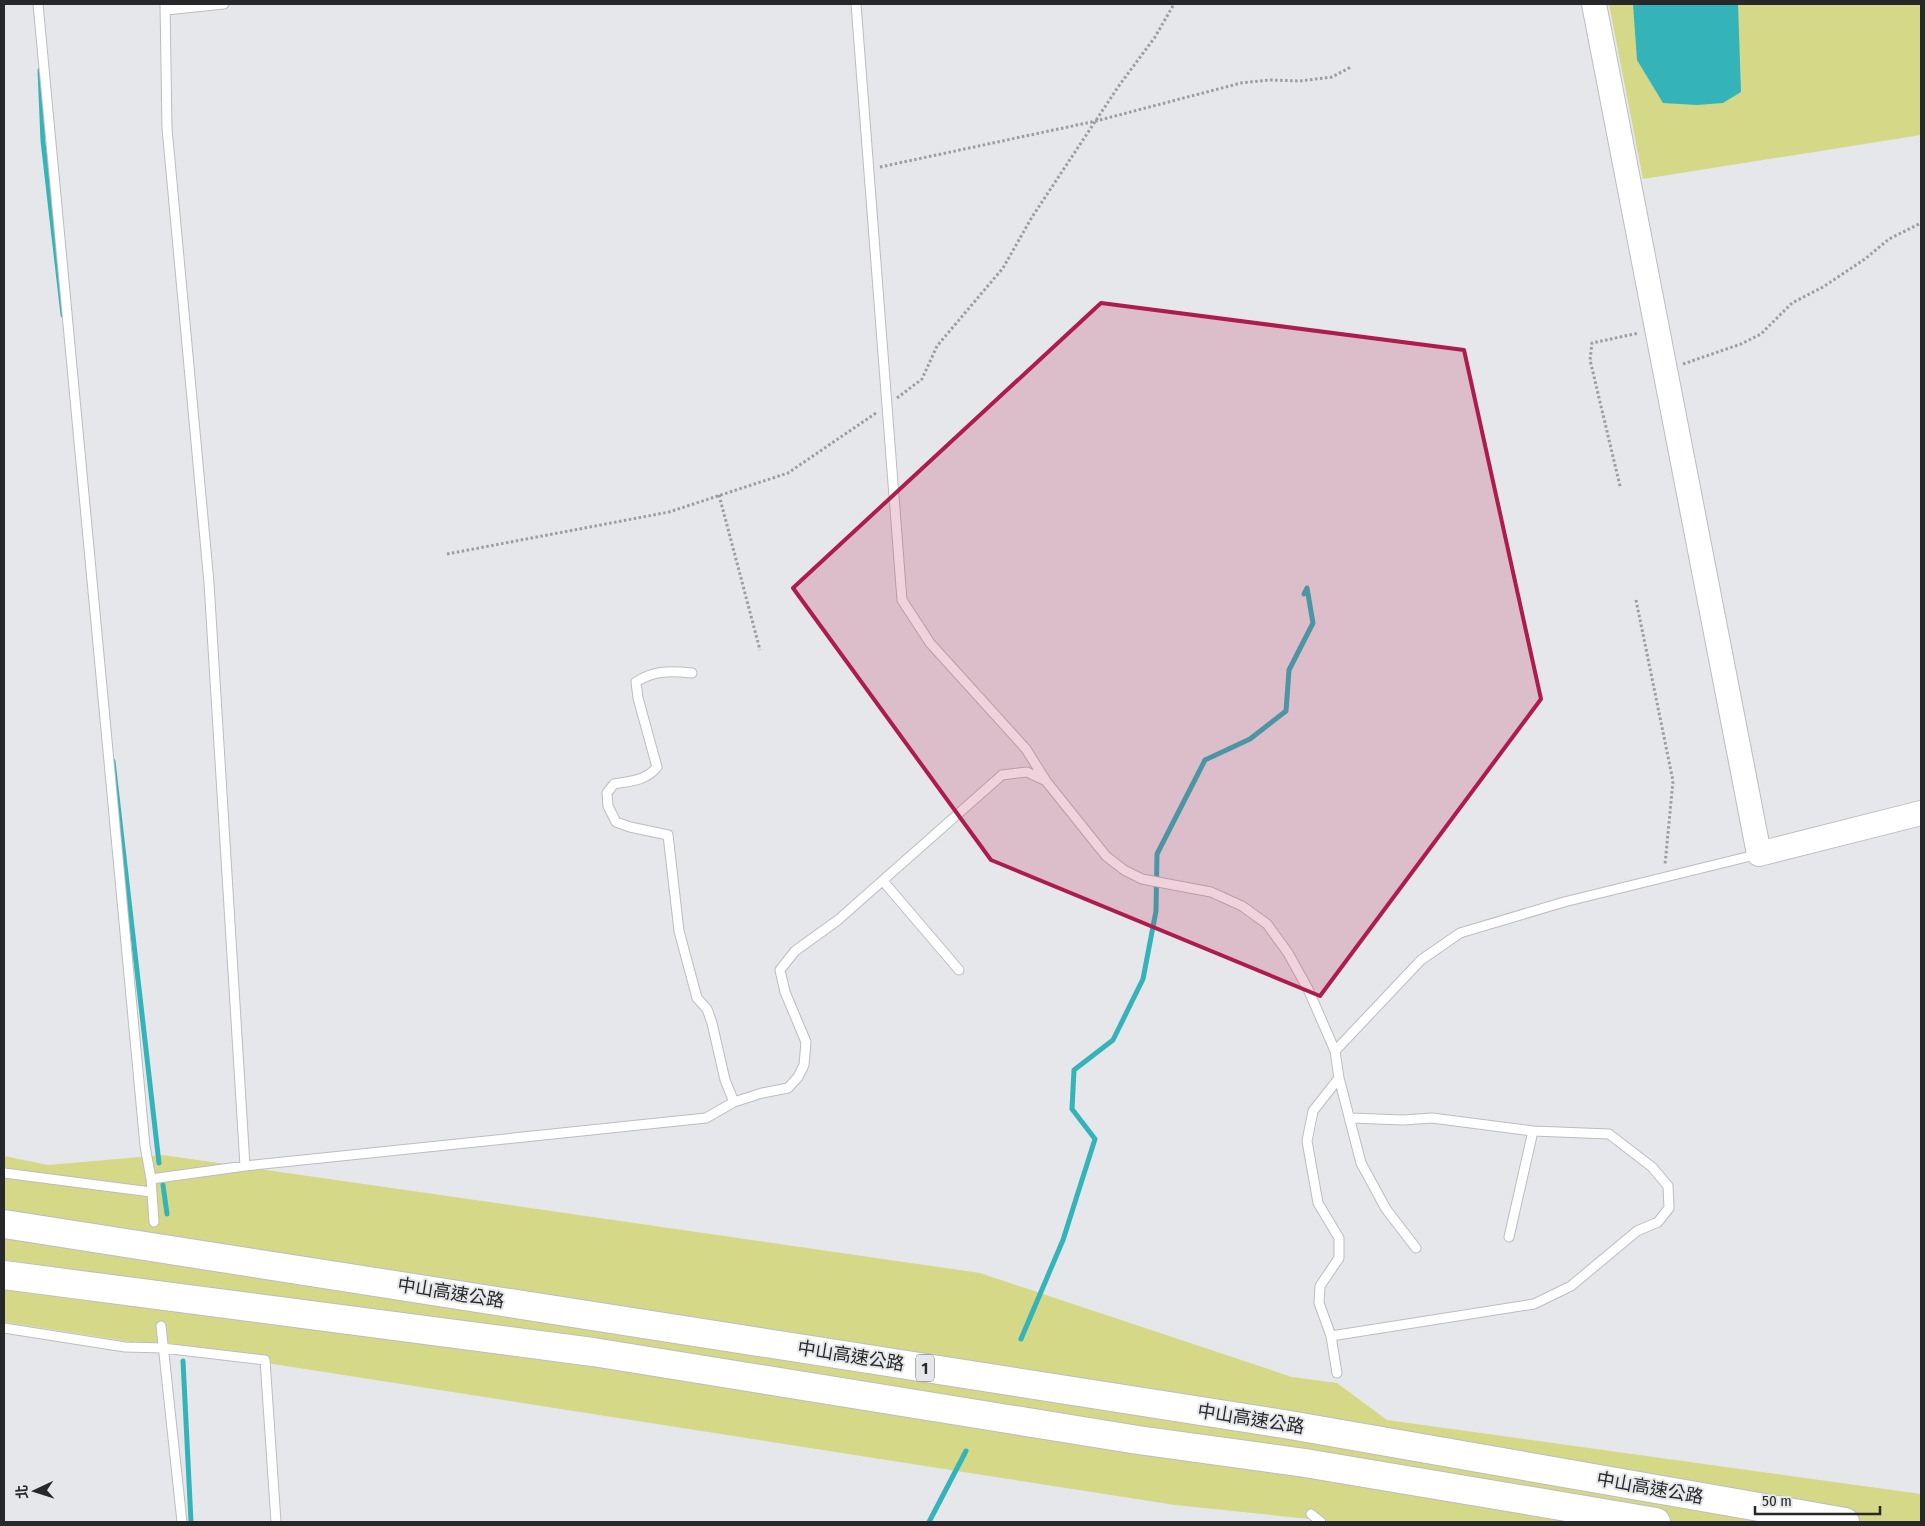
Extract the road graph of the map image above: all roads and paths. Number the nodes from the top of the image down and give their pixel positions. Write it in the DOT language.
graph roads {
  1 [pos="38,4"];
  2 [pos="224,4"];
  3 [pos="856,4"];
  4 [pos="1174,4"];
  5 [pos="1594,4"];
  6 [pos="165,7"];
  7 [pos="1352,67"];
  8 [pos="1096,120"];
  9 [pos="870,169"];
  10 [pos="1921,223"];
  11 [pos="1658,329"];
  12 [pos="1666,369"];
  13 [pos="887,405"];
  14 [pos="1620,486"];
  15 [pos="719,495"];
  16 [pos="447,554"];
  17 [pos="1636,600"];
  18 [pos="760,650"];
  19 [pos="692,673"];
  20 [pos="1046,781"];
  21 [pos="1921,813"];
  22 [pos="1759,854"];
  23 [pos="1664,878"];
  24 [pos="883,881"];
  25 [pos="959,970"];
  26 [pos="1335,1051"];
  27 [pos="1339,1078"];
  28 [pos="734,1102"];
  29 [pos="1351,1118"];
  30 [pos="1533,1131"];
  31 [pos="245,1166"];
  32 [pos="4,1173"];
  33 [pos="151,1179"];
  34 [pos="151,1192"];
  35 [pos="154,1222"];
  36 [pos="4,1224"];
  37 [pos="1509,1237"];
  38 [pos="1416,1248"];
  39 [pos="4,1275"];
  40 [pos="161,1326"];
  41 [pos="4,1328"];
  42 [pos="1331,1336"];
  43 [pos="163,1348"];
  44 [pos="1337,1373"];
  45 [pos="1311,1514"];
  46 [pos="182,1522"];
  47 [pos="276,1522"];
  48 [pos="1321,1522"];
  49 [pos="1656,1522"];
  50 [pos="1845,1522"];
  1 -- 33 [label="lane"];
  2 -- 6 [label="lane"];
  3 -- 9 [label="lane"];
  4 -- 8 [label="path"];
  5 -- 11 [label="street"];
  6 -- 31 [label="lane"];
  7 -- 8 [label="path"];
  8 -- 9 [label="path"];
  8 -- 13 [label="path"];
  9 -- 13 [label="lane"];
  10 -- 12 [label="path"];
  11 -- 12 [label="street"];
  11 -- 14 [label="path"];
  12 -- 22 [label="street"];
  13 -- 15 [label="path"];
  13 -- 20 [label="lane"];
  15 -- 16 [label="path"];
  15 -- 18 [label="path"];
  17 -- 23 [label="path"];
  19 -- 28 [label="lane"];
  20 -- 24 [label="lane"];
  20 -- 26 [label="lane"];
  21 -- 22 [label="street"];
  22 -- 23 [label="lane"];
  23 -- 26 [label="lane"];
  24 -- 25 [label="lane"];
  24 -- 28 [label="lane"];
  26 -- 27 [label="lane"];
  27 -- 29 [label="lane"];
  27 -- 42 [label="lane"];
  28 -- 31 [label="lane"];
  29 -- 30 [label="lane"];
  29 -- 38 [label="lane"];
  30 -- 37 [label="lane"];
  30 -- 42 [label="lane"];
  31 -- 33 [label="lane"];
  32 -- 34 [label="lane"];
  33 -- 34 [label="lane"];
  34 -- 35 [label="lane"];
  36 -- 50 [label="highway, 中山高速公路 / 1"];
  39 -- 49 [label="highway, 中山高速公路 / 1"];
  40 -- 43 [label="lane"];
  41 -- 43 [label="lane"];
  42 -- 44 [label="lane"];
  43 -- 46 [label="lane"];
  43 -- 47 [label="lane"];
  45 -- 48 [label="lane"];
}
